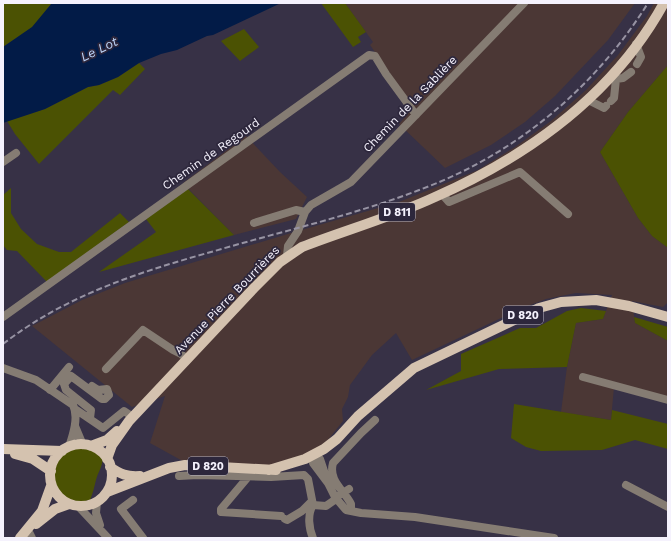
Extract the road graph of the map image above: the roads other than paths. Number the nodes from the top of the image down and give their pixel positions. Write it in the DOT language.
graph roads {
  1 [pos="524,3"];
  2 [pos="664,3"];
  3 [pos="636,44"];
  4 [pos="637,64"];
  5 [pos="630,72"];
  6 [pos="614,77"];
  7 [pos="588,100"];
  8 [pos="416,115"];
  9 [pos="16,153"];
  10 [pos="3,162"];
  11 [pos="442,194"];
  12 [pos="305,212"];
  13 [pos="568,214"];
  14 [pos="254,223"];
  15 [pos="298,231"];
  16 [pos="302,247"];
  17 [pos="287,256"];
  18 [pos="668,316"];
  19 [pos="3,317"];
  20 [pos="187,359"];
  21 [pos="69,367"];
  22 [pos="3,368"];
  23 [pos="106,369"];
  24 [pos="583,377"];
  25 [pos="92,386"];
  26 [pos="50,390"];
  27 [pos="668,400"];
  28 [pos="75,409"];
  29 [pos="90,418"];
  30 [pos="131,419"];
  31 [pos="376,420"];
  32 [pos="75,426"];
  33 [pos="87,446"];
  34 [pos="66,449"];
  35 [pos="3,450"];
  36 [pos="316,459"];
  37 [pos="108,463"];
  38 [pos="50,471"];
  39 [pos="148,476"];
  40 [pos="179,476"];
  41 [pos="248,477"];
  42 [pos="626,485"];
  43 [pos="52,486"];
  44 [pos="107,492"];
  45 [pos="341,494"];
  46 [pos="132,500"];
  47 [pos="97,502"];
  48 [pos="312,504"];
  49 [pos="74,505"];
  50 [pos="668,507"];
  51 [pos="103,531"];
  52 [pos="25,536"];
  53 [pos="108,538"];
  54 [pos="143,538"];
  55 [pos="313,538"];
  56 [pos="554,538"];
  1 -- 8 [label="street, Chemin de la Sablière"];
  2 -- 3 [label="main road, Avenue Pierre Bourrières / D 811"];
  3 -- 4 [label="street"];
  3 -- 6 [label="main road, Avenue Pierre Bourrières / D 811"];
  5 -- 6 [label="street"];
  6 -- 7 [label="main road, Avenue Pierre Bourrières / D 811"];
  6 -- 7 [label="street"];
  7 -- 11 [label="main road, Avenue Pierre Bourrières / D 811"];
  8 -- 12 [label="street, Chemin de la Sablière"];
  8 -- 19 [label="street, Chemin de Regourd"];
  9 -- 10 [label="street"];
  11 -- 13 [label="street"];
  11 -- 16 [label="main road, Avenue Pierre Bourrières / D 811"];
  12 -- 14 [label="street"];
  12 -- 15 [label="street"];
  15 -- 16 [label="street"];
  15 -- 17 [label="street"];
  16 -- 17 [label="main road, Avenue Pierre Bourrières / D 811"];
  17 -- 20 [label="main road, Avenue Pierre Bourrières / D 811"];
  18 -- 36 [label="main road, D 820"];
  20 -- 23 [label="street"];
  20 -- 30 [label="main road, Avenue Pierre Bourrières / D 811"];
  21 -- 26 [label="street"];
  22 -- 26 [label="street"];
  24 -- 27 [label="street"];
  25 -- 29 [label="street"];
  26 -- 28 [label="street"];
  28 -- 29 [label="street"];
  28 -- 32 [label="street"];
  29 -- 30 [label="street"];
  30 -- 33 [label="main road, Avenue Pierre Bourrières / D 811"];
  30 -- 37 [label="main road, Avenue Pierre Bourrières / D 811"];
  31 -- 45 [label="street"];
  32 -- 33 [label="street"];
  32 -- 34 [label="street"];
  33 -- 34 [label="main road"];
  33 -- 37 [label="main road"];
  34 -- 35 [label="main road"];
  34 -- 38 [label="main road"];
  35 -- 38 [label="main road"];
  36 -- 39 [label="main road, D 820"];
  36 -- 45 [label="street"];
  37 -- 39 [label="main road, D 820"];
  37 -- 44 [label="main road"];
  38 -- 43 [label="main road"];
  39 -- 44 [label="main road, D 820"];
  40 -- 41 [label="street"];
  41 -- 48 [label="street"];
  41 -- 48 [label="street"];
  42 -- 50 [label="street"];
  43 -- 49 [label="main road"];
  43 -- 52 [label="main road"];
  44 -- 47 [label="main road"];
  45 -- 48 [label="street"];
  45 -- 56 [label="street"];
  46 -- 54 [label="street"];
  47 -- 49 [label="main road"];
  47 -- 51 [label="street"];
  48 -- 55 [label="street"];
  49 -- 51 [label="street"];
  49 -- 52 [label="main road"];
  51 -- 53 [label="street"];
}
